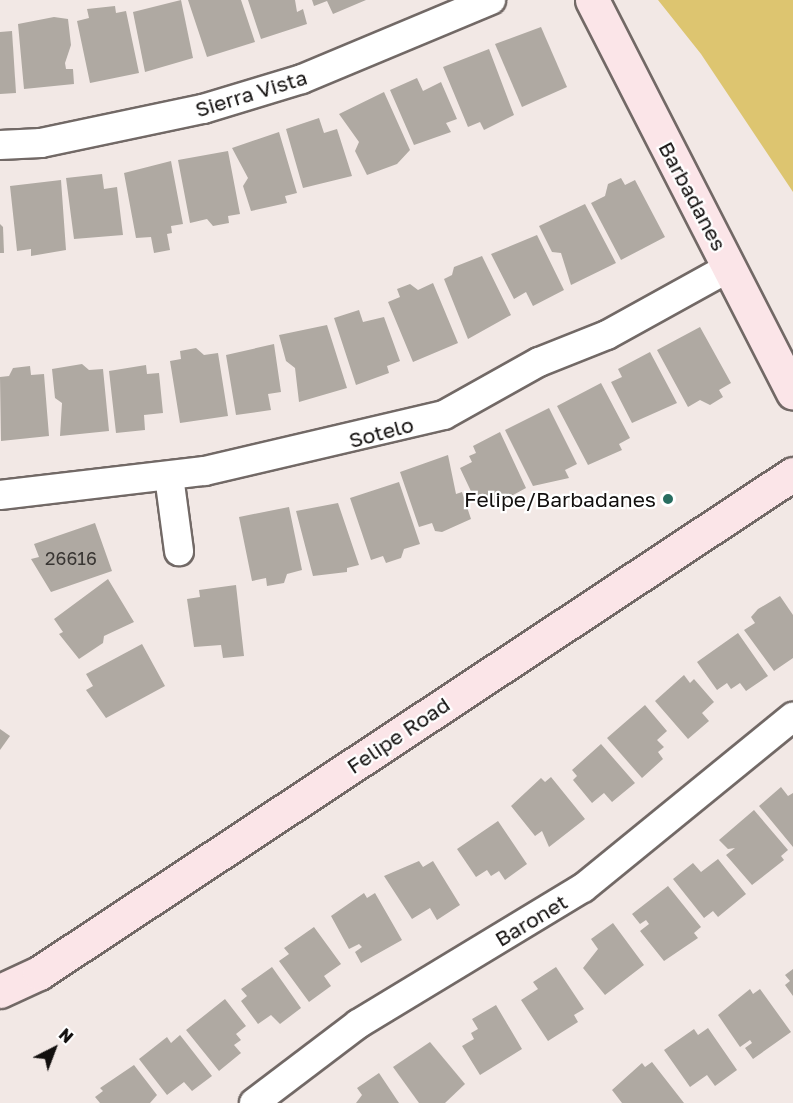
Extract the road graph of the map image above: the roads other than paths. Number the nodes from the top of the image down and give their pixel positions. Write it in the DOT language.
graph roads {
  1 [pos="491,0"];
  2 [pos="592,0"];
  3 [pos="0,145"];
  4 [pos="730,267"];
  5 [pos="793,392"];
  6 [pos="793,474"];
  7 [pos="169,476"];
  8 [pos="0,495"];
  9 [pos="179,551"];
  10 [pos="793,717"];
  11 [pos="0,991"];
  12 [pos="254,1103"];
  1 -- 3 [label="street, Sierra Vista"];
  2 -- 4 [label="main road, Barbadanes"];
  4 -- 5 [label="main road, Barbadanes"];
  4 -- 7 [label="street, Sotelo"];
  6 -- 11 [label="main road, Felipe Road"];
  7 -- 8 [label="street, Sotelo"];
  7 -- 9 [label="street"];
  10 -- 12 [label="street, Baronet"];
}
